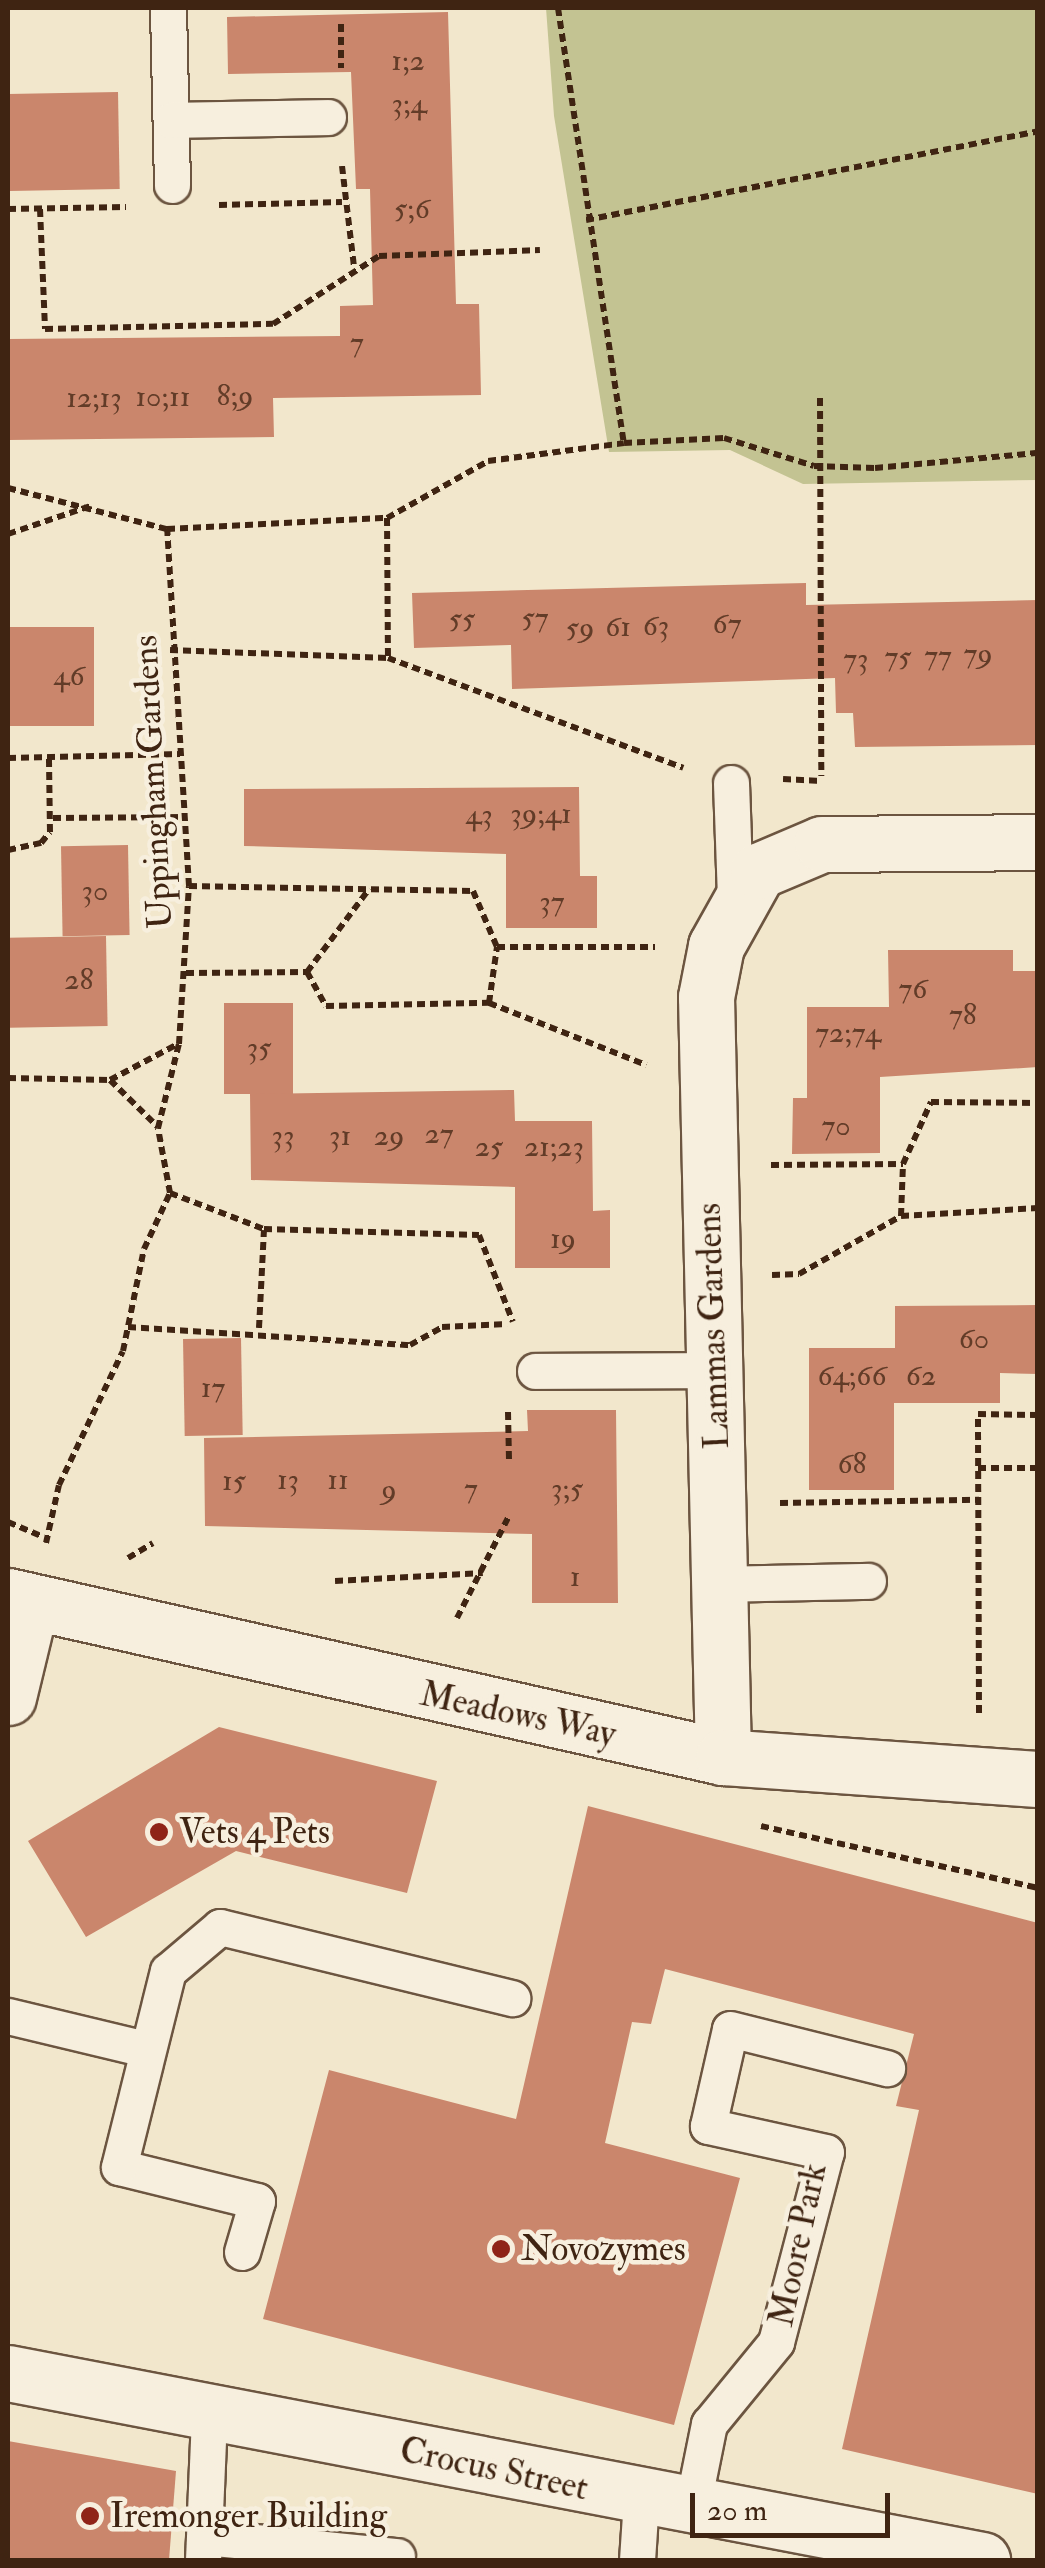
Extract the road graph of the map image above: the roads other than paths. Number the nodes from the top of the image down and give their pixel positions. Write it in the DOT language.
graph roads {
  1 [pos="168,8"];
  2 [pos="328,117"];
  3 [pos="171,120"];
  4 [pos="172,185"];
  5 [pos="731,783"];
  6 [pos="1038,842"];
  7 [pos="725,922"];
  8 [pos="714,1370"];
  9 [pos="535,1371"];
  10 [pos="868,1581"];
  11 [pos="722,1584"];
  12 [pos="19,1599"];
  13 [pos="8,1697"];
  14 [pos="723,1757"];
  15 [pos="1038,1779"];
  16 [pos="512,1998"];
  17 [pos="8,2016"];
  18 [pos="144,2050"];
  19 [pos="887,2068"];
  20 [pos="242,2252"];
  21 [pos="8,2373"];
  22 [pos="209,2414"];
  23 [pos="667,2504"];
  24 [pos="204,2549"];
  25 [pos="397,2556"];
  26 [pos="637,2560"];
  27 [pos="982,2560"];
  1 -- 3 [label="lane"];
  2 -- 3 [label="lane"];
  3 -- 4 [label="lane"];
  5 -- 7 [label="lane, Lammas Gardens"];
  6 -- 7 [label="street"];
  7 -- 8 [label="street, Lammas Gardens"];
  8 -- 9 [label="lane"];
  8 -- 11 [label="street, Lammas Gardens"];
  10 -- 11 [label="lane"];
  11 -- 14 [label="street, Lammas Gardens"];
  12 -- 13 [label="street"];
  12 -- 14 [label="street, Meadows Way"];
  14 -- 15 [label="street, Meadows Way"];
  16 -- 18 [label="lane"];
  17 -- 18 [label="lane"];
  18 -- 20 [label="lane"];
  19 -- 23 [label="lane, Moore Park"];
  21 -- 22 [label="street, Crocus Street"];
  22 -- 23 [label="street, Crocus Street"];
  22 -- 24 [label="lane"];
  23 -- 26 [label="lane"];
  23 -- 27 [label="street, Crocus Street"];
  24 -- 25 [label="lane"];
}
